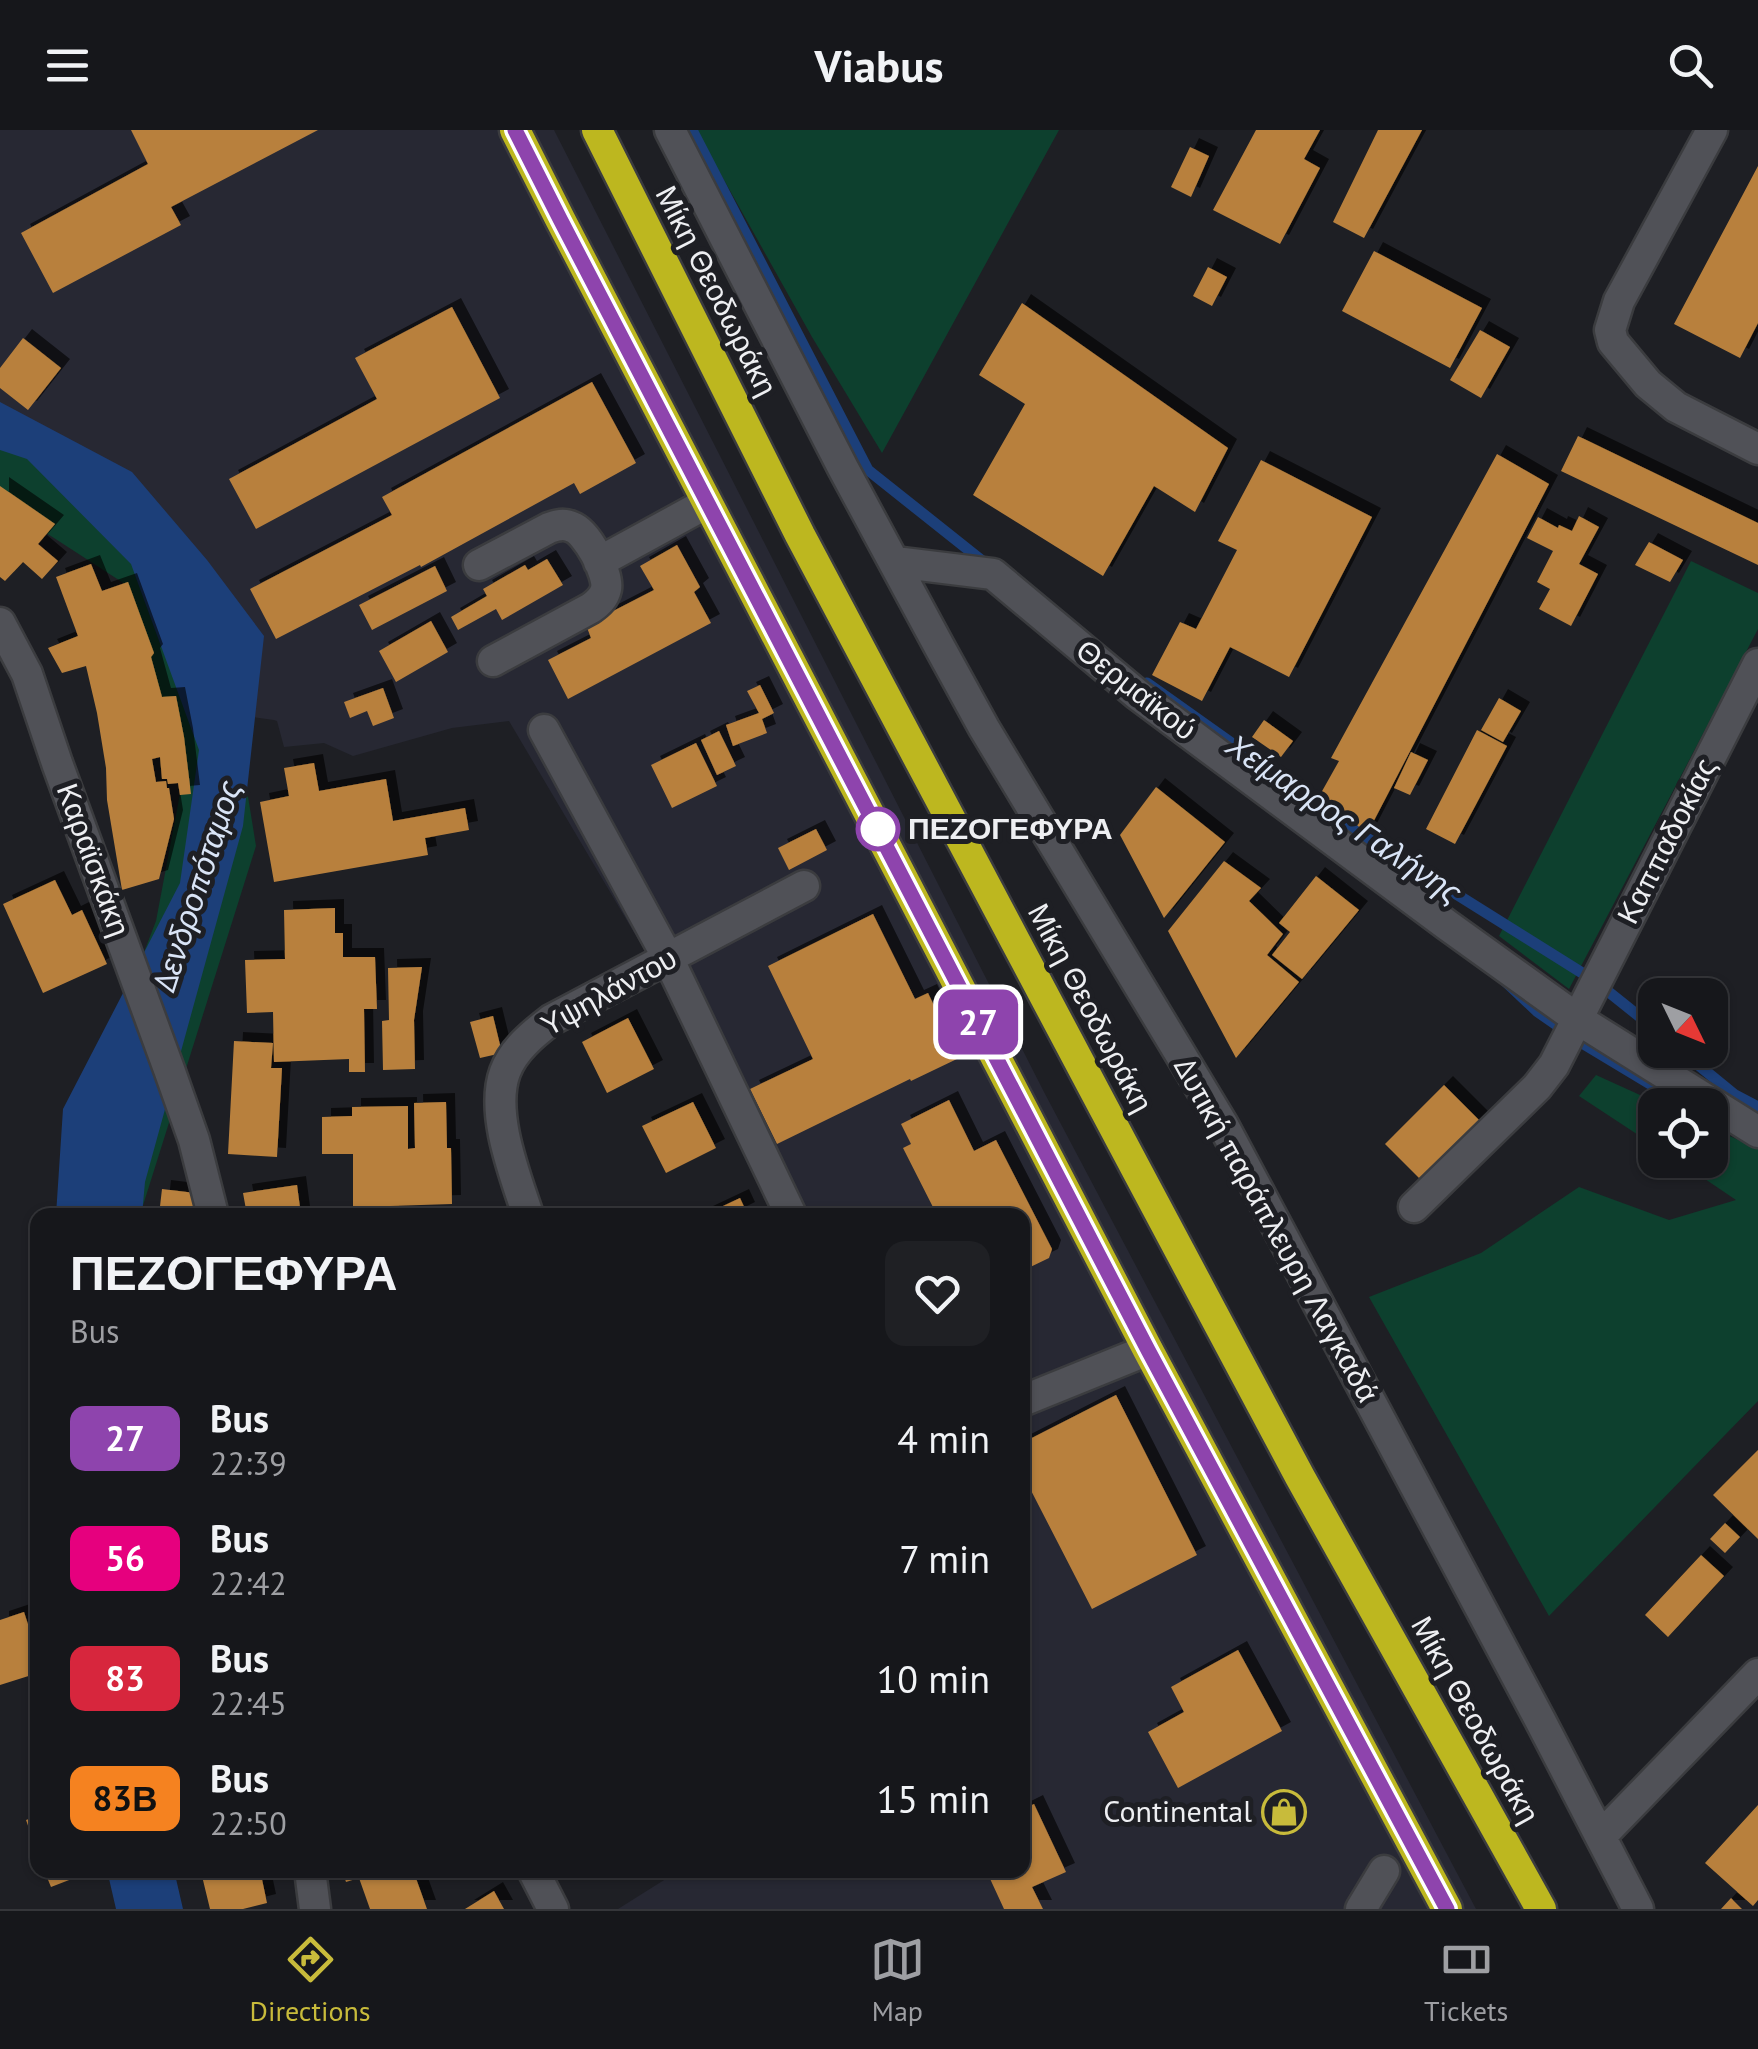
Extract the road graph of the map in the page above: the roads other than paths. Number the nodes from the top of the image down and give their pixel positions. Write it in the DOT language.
graph roads {
  1 [pos="515,130"];
  2 [pos="597,130"];
  3 [pos="670,130"];
  4 [pos="1712,130"];
  5 [pos="1758,449"];
  6 [pos="707,503"];
  7 [pos="599,562"];
  8 [pos="895,562"];
  9 [pos="479,565"];
  10 [pos="0,623"];
  11 [pos="493,661"];
  12 [pos="1758,664"];
  13 [pos="544,730"];
  14 [pos="804,886"];
  15 [pos="668,958"];
  16 [pos="1579,1020"];
  17 [pos="1758,1132"];
  18 [pos="1414,1207"];
  19 [pos="211,1208"];
  20 [pos="526,1208"];
  21 [pos="788,1208"];
  22 [pos="1148,1350"];
  23 [pos="1030,1397"];
  24 [pos="1758,1674"];
  25 [pos="1600,1836"];
  26 [pos="1384,1871"];
  27 [pos="311,1878"];
  28 [pos="537,1878"];
  29 [pos="314,1909"];
  30 [pos="553,1909"];
  31 [pos="1361,1909"];
  32 [pos="1448,1909"];
  33 [pos="1541,1909"];
  34 [pos="1638,1909"];
  1 -- 6 [label="highway"];
  2 -- 33 [label="highway, Μίκη Θεοδωράκη"];
  3 -- 8 [label="street, Δυτική παράπλευρη Λαγκαδά"];
  4 -- 5 [label="street"];
  6 -- 7 [label="street"];
  6 -- 22 [label="highway"];
  7 -- 9 [label="street"];
  7 -- 11 [label="street"];
  8 -- 16 [label="street, Θερμαϊκού"];
  8 -- 25 [label="street, Δυτική παράπλευρη Λαγκαδά"];
  10 -- 19 [label="street, Καραϊσκάκη"];
  12 -- 16 [label="street, Καππαδοκίας"];
  13 -- 15 [label="street"];
  14 -- 15 [label="street, Υψηλάντου"];
  15 -- 20 [label="street, Υψηλάντου"];
  15 -- 21 [label="street"];
  16 -- 17 [label="street, Θερμαϊκού"];
  16 -- 18 [label="street, Καππαδοκίας"];
  22 -- 23 [label="street"];
  22 -- 32 [label="highway"];
  24 -- 25 [label="street"];
  25 -- 34 [label="street, Δυτική παράπλευρη Λαγκαδά"];
  26 -- 31 [label="street"];
  27 -- 29 [label="street"];
  28 -- 30 [label="street"];
}
